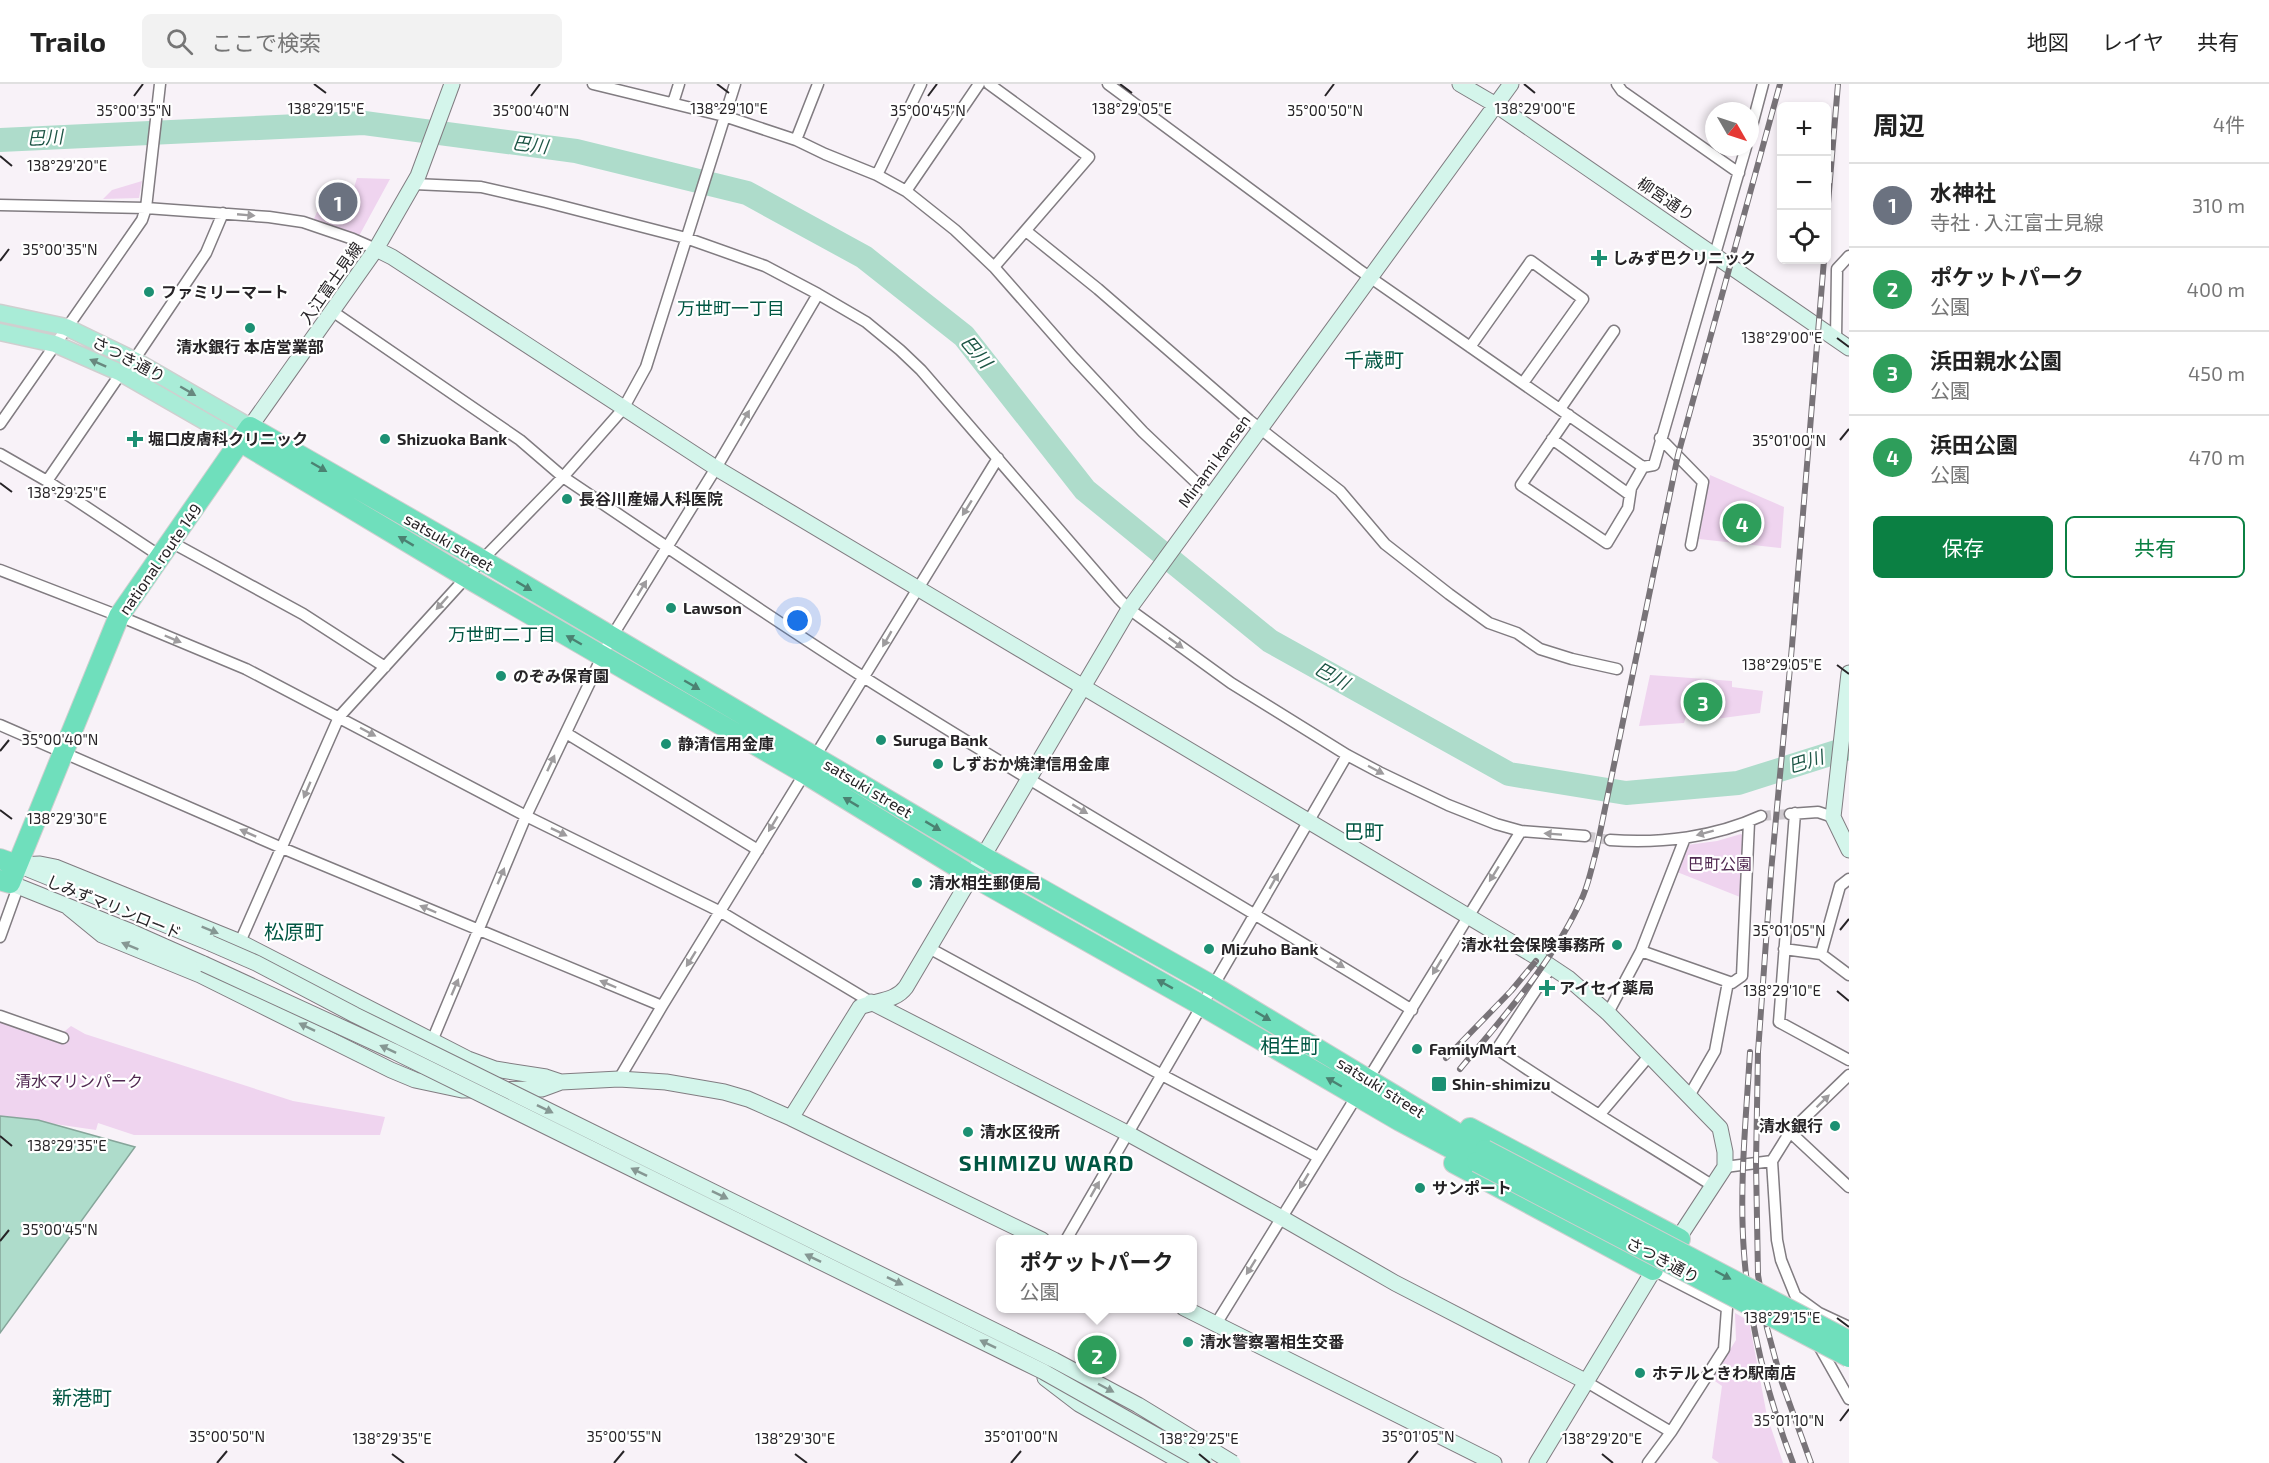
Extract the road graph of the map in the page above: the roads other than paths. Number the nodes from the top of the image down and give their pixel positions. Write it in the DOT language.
graph roads {
  1 [pos="160,84"];
  2 [pos="452,84"];
  3 [pos="593,84"];
  4 [pos="679,84"];
  5 [pos="735,84"];
  6 [pos="818,84"];
  7 [pos="921,84"];
  8 [pos="979,84"];
  9 [pos="988,84"];
  10 [pos="1108,84"];
  11 [pos="1460,84"];
  12 [pos="1511,84"];
  13 [pos="1617,84"];
  14 [pos="1763,84"];
  15 [pos="1758,102"];
  16 [pos="674,103"];
  17 [pos="1496,105"];
  18 [pos="723,119"];
  19 [pos="796,140"];
  20 [pos="1744,156"];
  21 [pos="1739,173"];
  22 [pos="878,175"];
  23 [pos="416,180"];
  24 [pos="906,191"];
  25 [pos="0,205"];
  26 [pos="146,208"];
  27 [pos="223,213"];
  28 [pos="1026,231"];
  29 [pos="687,235"];
  30 [pos="376,249"];
  31 [pos="1716,255"];
  32 [pos="1849,256"];
  33 [pos="994,267"];
  34 [pos="1370,277"];
  35 [pos="818,294"];
  36 [pos="332,312"];
  37 [pos="0,313"];
  38 [pos="66,327"];
  39 [pos="1614,331"];
  40 [pos="0,332"];
  41 [pos="1836,339"];
  42 [pos="55,344"];
  43 [pos="1470,347"];
  44 [pos="1849,348"];
  45 [pos="134,360"];
  46 [pos="121,373"];
  47 [pos="1522,383"];
  48 [pos="623,409"];
  49 [pos="1564,412"];
  50 [pos="0,424"];
  51 [pos="1261,428"];
  52 [pos="246,434"];
  53 [pos="1660,438"];
  54 [pos="1552,439"];
  55 [pos="0,454"];
  56 [pos="998,458"];
  57 [pos="1643,467"];
  58 [pos="716,468"];
  59 [pos="563,477"];
  60 [pos="47,481"];
  61 [pos="1630,495"];
  62 [pos="1209,499"];
  63 [pos="1691,545"];
  64 [pos="667,547"];
  65 [pos="166,549"];
  66 [pos="482,560"];
  67 [pos="0,570"];
  68 [pos="466,577"];
  69 [pos="917,589"];
  70 [pos="1131,606"];
  71 [pos="119,616"];
  72 [pos="612,638"];
  73 [pos="602,657"];
  74 [pos="385,667"];
  75 [pos="1617,669"];
  76 [pos="864,678"];
  77 [pos="1848,685"];
  78 [pos="1082,687"];
  79 [pos="339,717"];
  80 [pos="0,725"];
  81 [pos="566,734"];
  82 [pos="63,753"];
  83 [pos="1347,755"];
  84 [pos="814,756"];
  85 [pos="804,773"];
  86 [pos="1029,779"];
  87 [pos="1834,810"];
  88 [pos="526,816"];
  89 [pos="1761,816"];
  90 [pos="1308,822"];
  91 [pos="1749,822"];
  92 [pos="1521,831"];
  93 [pos="1585,836"];
  94 [pos="1685,838"];
  95 [pos="1611,840"];
  96 [pos="1847,844"];
  97 [pos="282,848"];
  98 [pos="758,850"];
  99 [pos="984,857"];
  100 [pos="9,862"];
  101 [pos="972,876"];
  102 [pos="1849,879"];
  103 [pos="9,883"];
  104 [pos="69,908"];
  105 [pos="721,912"];
  106 [pos="1255,913"];
  107 [pos="1467,916"];
  108 [pos="478,930"];
  109 [pos="0,937"];
  110 [pos="240,942"];
  111 [pos="929,948"];
  112 [pos="1784,949"];
  113 [pos="1641,951"];
  114 [pos="1821,954"];
  115 [pos="1551,967"];
  116 [pos="1849,975"];
  117 [pos="1728,982"];
  118 [pos="1213,986"];
  119 [pos="872,1002"];
  120 [pos="1201,1005"];
  121 [pos="662,1006"];
  122 [pos="1412,1010"];
  123 [pos="1608,1013"];
  124 [pos="0,1016"];
  125 [pos="63,1038"];
  126 [pos="432,1041"];
  127 [pos="1649,1056"];
  128 [pos="1849,1060"];
  129 [pos="1162,1075"];
  130 [pos="1849,1075"];
  131 [pos="1368,1078"];
  132 [pos="620,1079"];
  133 [pos="415,1080"];
  134 [pos="561,1082"];
  135 [pos="1357,1096"];
  136 [pos="1689,1096"];
  137 [pos="1600,1114"];
  138 [pos="1427,1116"];
  139 [pos="791,1118"];
  140 [pos="1400,1121"];
  141 [pos="1790,1132"];
  142 [pos="1127,1133"];
  143 [pos="1481,1156"];
  144 [pos="1318,1157"];
  145 [pos="1772,1161"];
  146 [pos="1725,1167"];
  147 [pos="1847,1183"];
  148 [pos="1713,1186"];
  149 [pos="1282,1218"];
  150 [pos="1034,1235"];
  151 [pos="1068,1235"];
  152 [pos="1680,1239"];
  153 [pos="1653,1270"];
  154 [pos="1797,1297"];
  155 [pos="1194,1313"];
  156 [pos="1216,1324"];
  157 [pos="1849,1327"];
  158 [pos="1849,1341"];
  159 [pos="1023,1362"];
  160 [pos="1841,1362"];
  161 [pos="1849,1375"];
  162 [pos="1585,1381"];
  163 [pos="1847,1394"];
  164 [pos="1671,1432"];
  165 [pos="1183,1463"];
  166 [pos="1205,1463"];
  167 [pos="1233,1463"];
  168 [pos="1494,1463"];
  169 [pos="1537,1463"];
  170 [pos="1648,1463"];
  1 -- 26 [label="street"];
  2 -- 23 [label="street, 入江富士見線"];
  3 -- 16 [label="street"];
  4 -- 16 [label="street"];
  5 -- 18 [label="street"];
  6 -- 19 [label="street"];
  7 -- 22 [label="street"];
  8 -- 24 [label="street"];
  9 -- 28 [label="street"];
  10 -- 34 [label="street"];
  11 -- 17 [label="street, 柳宮通り"];
  12 -- 17 [label="street, Minami kansen"];
  13 -- 21 [label="street"];
  14 -- 15 [label="street"];
  16 -- 18 [label="street"];
  17 -- 31 [label="street, 柳宮通り"];
  17 -- 34 [label="street, Minami kansen"];
  18 -- 19 [label="street"];
  18 -- 29 [label="street"];
  19 -- 22 [label="street"];
  20 -- 21 [label="street"];
  21 -- 31 [label="street"];
  22 -- 24 [label="street"];
  23 -- 29 [label="street"];
  23 -- 30 [label="street, 入江富士見線"];
  24 -- 33 [label="street"];
  25 -- 26 [label="street"];
  26 -- 27 [label="street"];
  26 -- 38 [label="street"];
  27 -- 30 [label="street, one-way"];
  27 -- 45 [label="street"];
  28 -- 33 [label="street"];
  28 -- 51 [label="street"];
  29 -- 35 [label="street"];
  29 -- 48 [label="street"];
  30 -- 36 [label="street, 入江富士見線"];
  30 -- 48 [label="street"];
  31 -- 41 [label="street, 柳宮通り"];
  31 -- 53 [label="street"];
  32 -- 41 [label="street"];
  33 -- 62 [label="street"];
  34 -- 43 [label="street"];
  34 -- 51 [label="street, Minami kansen"];
  35 -- 56 [label="street"];
  58 -- 35 [label="street, one-way"];
  36 -- 52 [label="street, 入江富士見線"];
  36 -- 59 [label="street"];
  37 -- 38 [label="main road, さつき通り"];
  38 -- 42 [label="street"];
  38 -- 45 [label="main road, さつき通り"];
  39 -- 49 [label="street"];
  40 -- 42 [label="main road, さつき通り"];
  41 -- 44 [label="street, 柳宮通り"];
  46 -- 42 [label="main road, さつき通り, one-way"];
  42 -- 50 [label="street"];
  43 -- 47 [label="street"];
  43 -- 47 [label="street"];
  45 -- 52 [label="main road, さつき通り, one-way"];
  46 -- 52 [label="main road, さつき通り"];
  46 -- 60 [label="street"];
  47 -- 49 [label="street"];
  48 -- 58 [label="street"];
  48 -- 59 [label="street"];
  49 -- 54 [label="street"];
  49 -- 57 [label="street"];
  51 -- 62 [label="street, Minami kansen"];
  51 -- 75 [label="street"];
  52 -- 65 [label="highway, national route 149"];
  52 -- 66 [label="highway, satsuki street, one-way"];
  68 -- 52 [label="highway, satsuki street, one-way"];
  53 -- 57 [label="street"];
  53 -- 63 [label="street"];
  54 -- 61 [label="street"];
  54 -- 61 [label="street"];
  55 -- 60 [label="street"];
  56 -- 69 [label="street, one-way"];
  56 -- 70 [label="street"];
  57 -- 61 [label="street"];
  58 -- 64 [label="street"];
  58 -- 69 [label="street"];
  59 -- 64 [label="street"];
  59 -- 66 [label="street"];
  60 -- 65 [label="street"];
  62 -- 70 [label="street, Minami kansen"];
  72 -- 64 [label="street, one-way"];
  64 -- 76 [label="street"];
  65 -- 71 [label="highway, national route 149"];
  65 -- 74 [label="street"];
  66 -- 68 [label="street"];
  66 -- 72 [label="highway, satsuki street, one-way"];
  67 -- 71 [label="street"];
  73 -- 68 [label="highway, satsuki street, one-way"];
  68 -- 74 [label="street, one-way"];
  69 -- 76 [label="street, one-way"];
  69 -- 78 [label="street"];
  70 -- 78 [label="street, Minami kansen"];
  70 -- 83 [label="street, one-way"];
  71 -- 79 [label="street, one-way"];
  71 -- 82 [label="highway, national route 149"];
  72 -- 73 [label="street"];
  72 -- 84 [label="highway, satsuki street, one-way"];
  73 -- 81 [label="street"];
  73 -- 85 [label="highway, satsuki street"];
  74 -- 79 [label="street"];
  76 -- 84 [label="street"];
  76 -- 86 [label="street"];
  77 -- 87 [label="street"];
  78 -- 86 [label="street, Minami kansen"];
  78 -- 90 [label="street"];
  79 -- 88 [label="street, one-way"];
  79 -- 97 [label="street, one-way"];
  80 -- 82 [label="street"];
  88 -- 81 [label="street, one-way"];
  81 -- 98 [label="street"];
  97 -- 82 [label="street, one-way"];
  82 -- 100 [label="highway, national route 149"];
  83 -- 90 [label="street"];
  83 -- 92 [label="street, one-way"];
  84 -- 85 [label="street"];
  84 -- 99 [label="highway, satsuki street, one-way"];
  85 -- 98 [label="street, one-way"];
  101 -- 85 [label="highway, satsuki street, one-way"];
  86 -- 99 [label="street, Minami kansen"];
  86 -- 106 [label="street, one-way"];
  87 -- 96 [label="street"];
  87 -- 112 [label="street"];
  88 -- 105 [label="street, one-way"];
  108 -- 88 [label="street, one-way"];
  89 -- 91 [label="street"];
  106 -- 90 [label="street, one-way"];
  90 -- 107 [label="street"];
  91 -- 94 [label="street, one-way"];
  91 -- 117 [label="street"];
  93 -- 92 [label="street, one-way"];
  92 -- 107 [label="street, one-way"];
  94 -- 95 [label="street"];
  94 -- 113 [label="street"];
  108 -- 97 [label="street, one-way"];
  97 -- 110 [label="street"];
  98 -- 105 [label="street"];
  99 -- 101 [label="street, Minami kansen"];
  99 -- 118 [label="highway, satsuki street"];
  100 -- 103 [label="highway, national route 149"];
  100 -- 110 [label="street, one-way"];
  100 -- 167 [label="street, しみずマリンロード, one-way, bridge"];
  101 -- 111 [label="street, Minami kansen"];
  120 -- 101 [label="highway, satsuki street, one-way"];
  102 -- 114 [label="street"];
  103 -- 104 [label="street, しみずマリンロード"];
  103 -- 109 [label="street"];
  133 -- 104 [label="street, one-way"];
  159 -- 104 [label="street, しみずマリンロード, one-way, bridge"];
  105 -- 119 [label="street"];
  105 -- 121 [label="street, one-way"];
  106 -- 118 [label="street"];
  106 -- 122 [label="street, one-way"];
  107 -- 115 [label="street"];
  107 -- 122 [label="street, one-way"];
  121 -- 108 [label="street, one-way"];
  126 -- 108 [label="street, one-way"];
  110 -- 126 [label="street"];
  111 -- 119 [label="street, Minami kansen"];
  111 -- 129 [label="street"];
  112 -- 114 [label="street"];
  112 -- 128 [label="street"];
  113 -- 117 [label="street"];
  113 -- 123 [label="street"];
  114 -- 116 [label="street"];
  115 -- 123 [label="street"];
  115 -- 137 [label="street"];
  117 -- 136 [label="street"];
  118 -- 120 [label="street"];
  118 -- 131 [label="highway, satsuki street, one-way"];
  119 -- 139 [label="street"];
  119 -- 142 [label="street"];
  120 -- 129 [label="street"];
  135 -- 120 [label="highway, satsuki street, one-way"];
  121 -- 132 [label="street"];
  122 -- 131 [label="street"];
  123 -- 127 [label="street"];
  124 -- 125 [label="street"];
  126 -- 133 [label="street"];
  126 -- 134 [label="street"];
  127 -- 136 [label="street"];
  127 -- 137 [label="street"];
  129 -- 142 [label="street"];
  129 -- 144 [label="street"];
  141 -- 130 [label="street, one-way"];
  131 -- 135 [label="street"];
  131 -- 138 [label="highway, satsuki street"];
  132 -- 134 [label="street"];
  132 -- 139 [label="street"];
  133 -- 134 [label="street"];
  135 -- 140 [label="highway, satsuki street"];
  135 -- 144 [label="street"];
  136 -- 146 [label="street"];
  137 -- 148 [label="street"];
  138 -- 143 [label="highway, satsuki street"];
  138 -- 152 [label="highway"];
  139 -- 150 [label="street"];
  140 -- 143 [label="highway, satsuki street"];
  140 -- 153 [label="highway"];
  141 -- 145 [label="street"];
  141 -- 147 [label="street"];
  142 -- 149 [label="street"];
  151 -- 142 [label="street, one-way"];
  143 -- 158 [label="highway, さつき通り, one-way, bridge"];
  143 -- 160 [label="highway, さつき通り, bridge"];
  144 -- 149 [label="street, one-way"];
  145 -- 146 [label="street"];
  145 -- 154 [label="street"];
  146 -- 148 [label="street"];
  148 -- 152 [label="street"];
  149 -- 156 [label="street, one-way"];
  149 -- 162 [label="street"];
  152 -- 153 [label="street"];
  153 -- 162 [label="street"];
  153 -- 164 [label="street"];
  154 -- 157 [label="street"];
  154 -- 160 [label="street"];
  155 -- 156 [label="street"];
  156 -- 168 [label="street"];
  159 -- 165 [label="street, bridge"];
  159 -- 166 [label="street, bridge"];
  160 -- 161 [label="street"];
  160 -- 163 [label="street"];
  162 -- 164 [label="street"];
  162 -- 169 [label="street"];
  164 -- 170 [label="street"];
}
